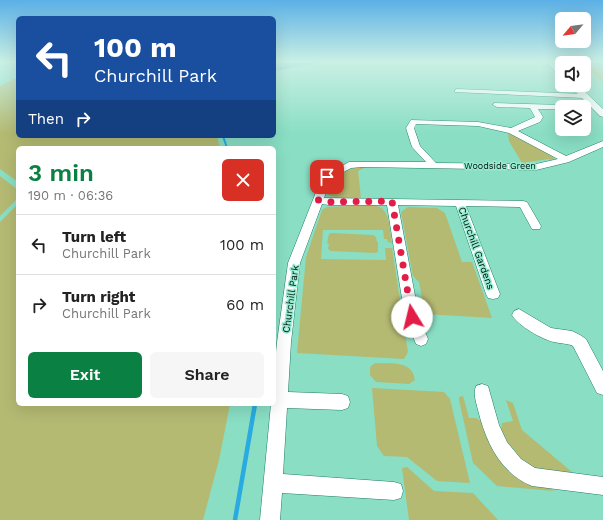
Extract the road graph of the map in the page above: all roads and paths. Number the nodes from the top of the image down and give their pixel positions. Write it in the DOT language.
graph roads {
  1 [pos="457,91"];
  2 [pos="580,92"];
  3 [pos="584,96"];
  4 [pos="497,105"];
  5 [pos="533,107"];
  6 [pos="555,107"];
  7 [pos="603,114"];
  8 [pos="512,131"];
  9 [pos="603,144"];
  10 [pos="566,160"];
  11 [pos="434,166"];
  12 [pos="327,177"];
  13 [pos="318,200"];
  14 [pos="392,201"];
  15 [pos="460,202"];
  16 [pos="536,226"];
  17 [pos="494,294"];
  18 [pos="519,315"];
  19 [pos="421,339"];
  20 [pos="603,387"];
  21 [pos="482,392"];
  22 [pos="279,400"];
  23 [pos="342,402"];
  24 [pos="273,483"];
  25 [pos="603,486"];
  26 [pos="394,491"];
  27 [pos="270,520"];
  1 -- 3 [label="street"];
  2 -- 3 [label="main road"];
  3 -- 7 [label="main road"];
  4 -- 5 [label="street"];
  5 -- 6 [label="street"];
  5 -- 8 [label="street"];
  8 -- 10 [label="street"];
  8 -- 11 [label="street"];
  9 -- 10 [label="street, Woodside Green"];
  10 -- 11 [label="street, Woodside Green"];
  11 -- 12 [label="street, Woodside Green"];
  12 -- 13 [label="street, Churchill Park"];
  13 -- 14 [label="street"];
  13 -- 22 [label="street, Churchill Park"];
  14 -- 15 [label="street"];
  14 -- 19 [label="street"];
  15 -- 16 [label="street"];
  15 -- 17 [label="street, Churchill Gardens"];
  18 -- 20 [label="street"];
  21 -- 25 [label="street"];
  22 -- 23 [label="street"];
  22 -- 24 [label="street, Churchill Park"];
  24 -- 26 [label="street"];
  24 -- 27 [label="street, Churchill Park"];
}
